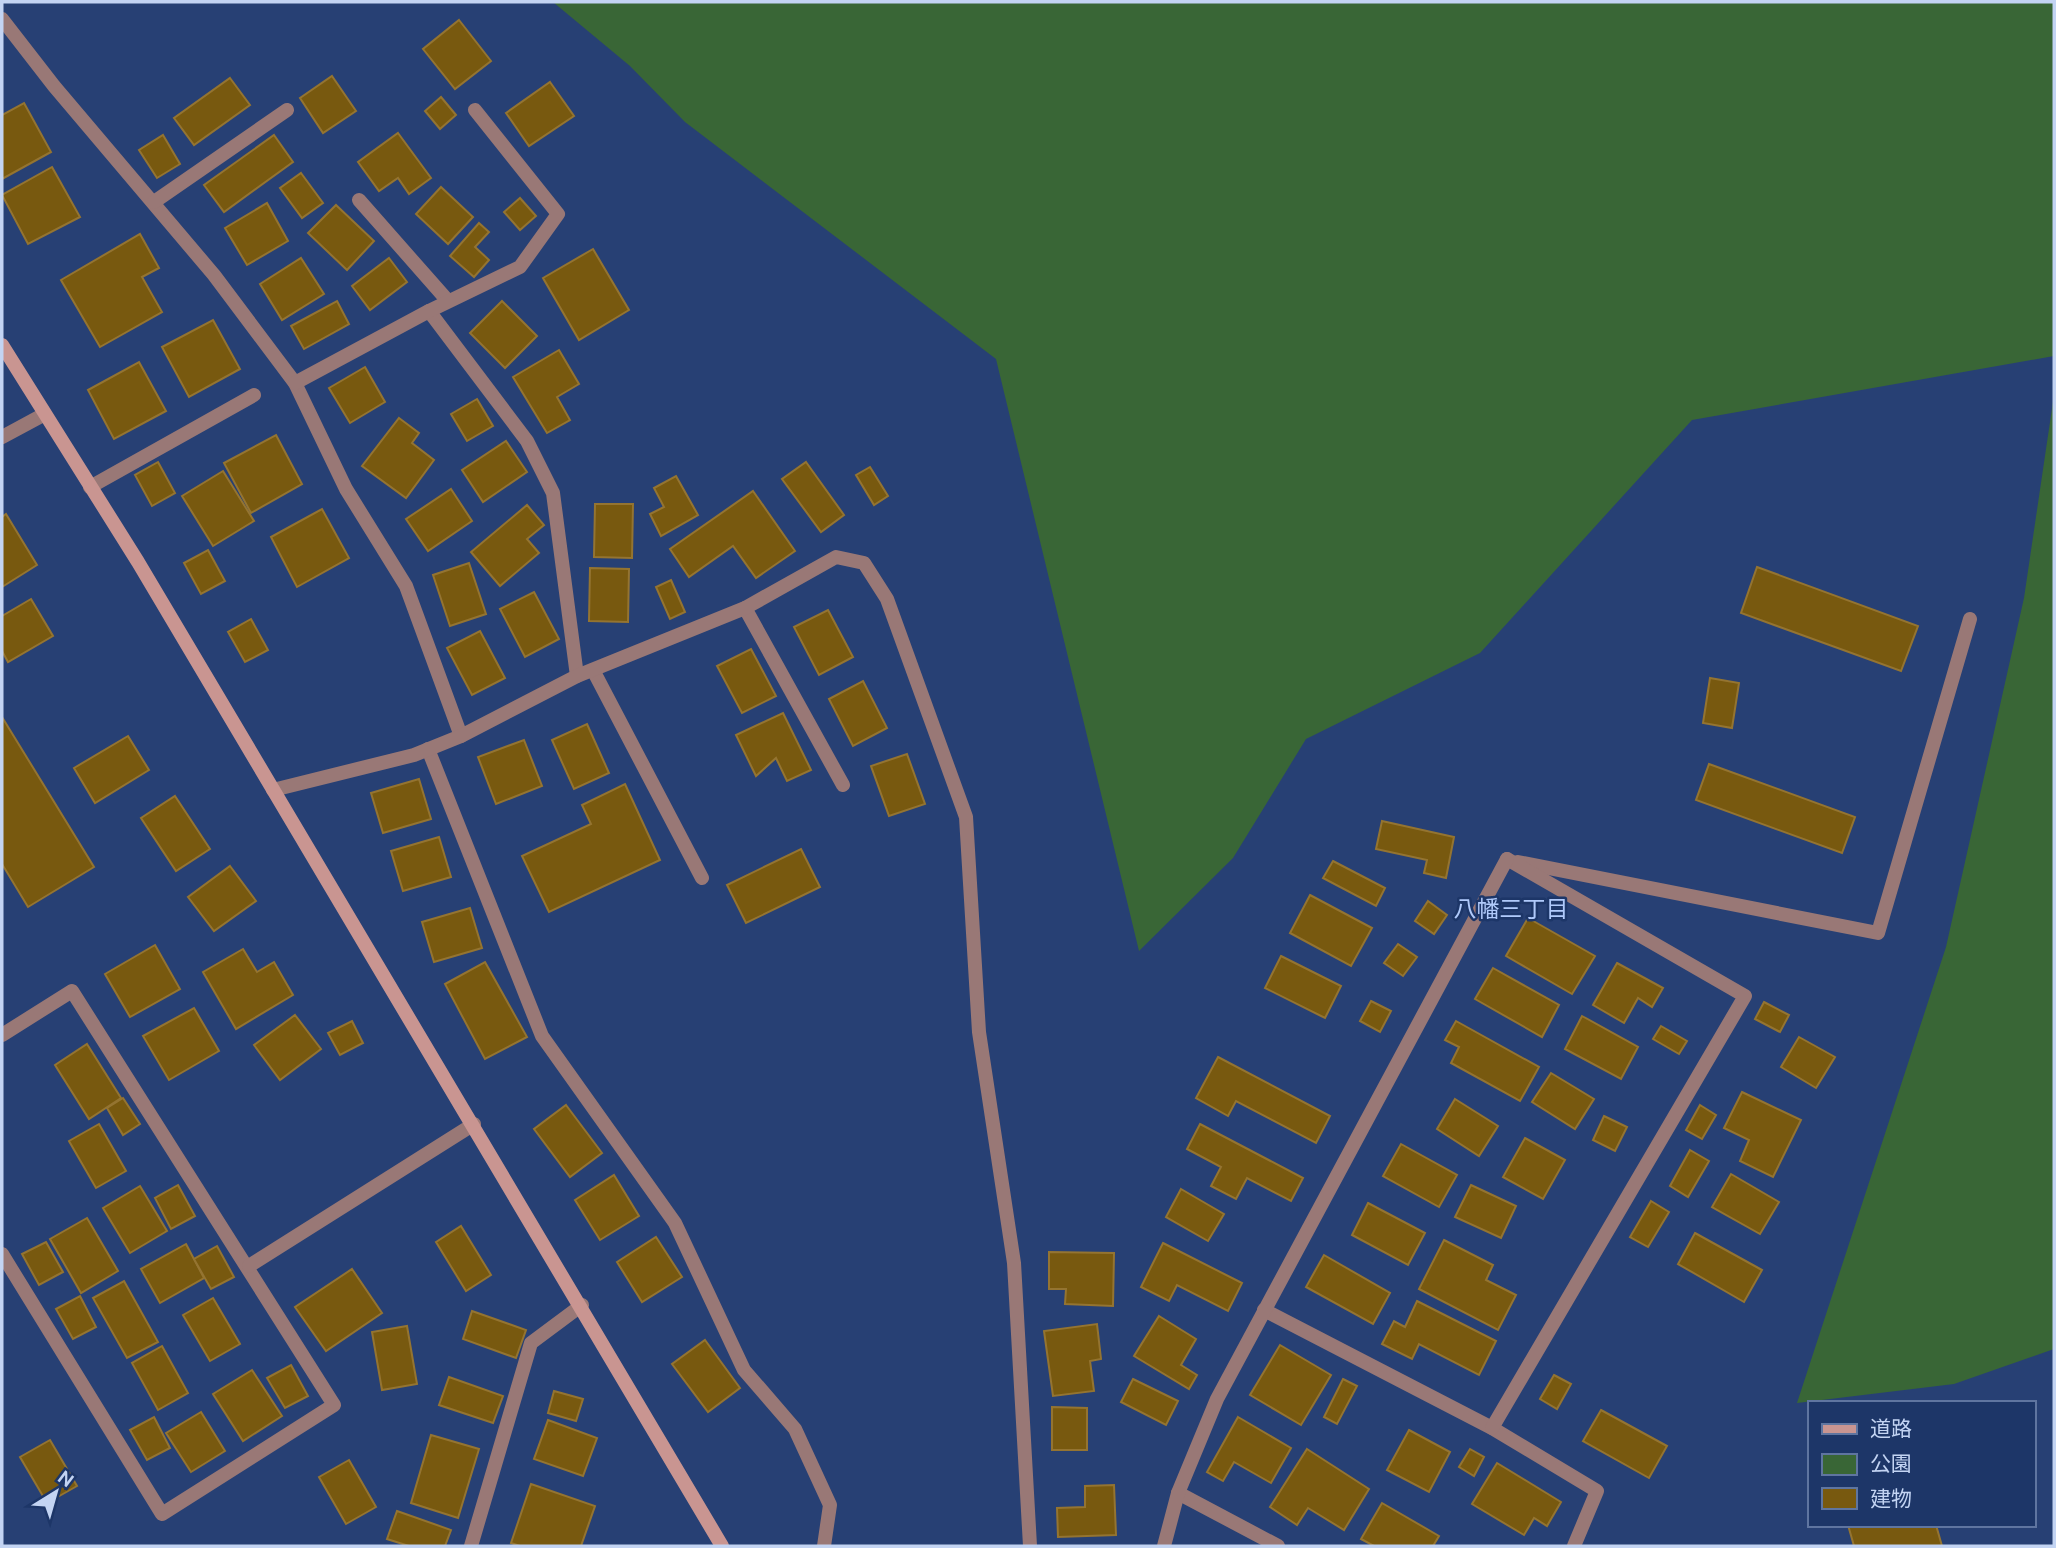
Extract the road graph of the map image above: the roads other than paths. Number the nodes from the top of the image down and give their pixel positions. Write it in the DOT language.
graph roads {
  1 [pos="2,19"];
  2 [pos="287,110"];
  3 [pos="475,110"];
  4 [pos="359,200"];
  5 [pos="154,202"];
  6 [pos="448,302"];
  7 [pos="429,311"];
  8 [pos="2,345"];
  9 [pos="295,383"];
  10 [pos="254,395"];
  11 [pos="43,415"];
  12 [pos="2,437"];
  13 [pos="90,487"];
  14 [pos="745,608"];
  15 [pos="1970,619"];
  16 [pos="593,670"];
  17 [pos="577,676"];
  18 [pos="461,736"];
  19 [pos="428,749"];
  20 [pos="843,785"];
  21 [pos="273,790"];
  22 [pos="1507,859"];
  23 [pos="702,878"];
  24 [pos="4,1028"];
  25 [pos="474,1124"];
  26 [pos="2,1254"];
  27 [pos="249,1266"];
  28 [pos="582,1306"];
  29 [pos="1264,1310"];
  30 [pos="1492,1428"];
  31 [pos="1178,1493"];
  32 [pos="471,1546"];
  33 [pos="722,1546"];
  34 [pos="824,1546"];
  35 [pos="1030,1546"];
  36 [pos="1164,1546"];
  37 [pos="1278,1546"];
  38 [pos="1574,1546"];
  1 -- 5 [label="street"];
  2 -- 5 [label="street"];
  3 -- 6 [label="street"];
  4 -- 6 [label="street"];
  5 -- 9 [label="street"];
  6 -- 7 [label="street"];
  7 -- 9 [label="street"];
  7 -- 17 [label="street"];
  8 -- 11 [label="street"];
  9 -- 18 [label="street"];
  10 -- 13 [label="street"];
  11 -- 12 [label="street"];
  11 -- 13 [label="street"];
  13 -- 21 [label="street"];
  14 -- 16 [label="street"];
  14 -- 20 [label="street"];
  14 -- 35 [label="street"];
  15 -- 22 [label="street"];
  16 -- 17 [label="street"];
  16 -- 23 [label="street"];
  17 -- 18 [label="street"];
  18 -- 19 [label="street"];
  19 -- 21 [label="street"];
  19 -- 34 [label="street"];
  21 -- 25 [label="street"];
  22 -- 29 [label="street"];
  22 -- 30 [label="street"];
  24 -- 27 [label="street"];
  25 -- 27 [label="street"];
  25 -- 28 [label="street"];
  26 -- 27 [label="street"];
  28 -- 32 [label="street"];
  28 -- 33 [label="street"];
  29 -- 30 [label="street"];
  29 -- 31 [label="street"];
  30 -- 38 [label="street"];
  31 -- 36 [label="street"];
  31 -- 37 [label="street"];
}
